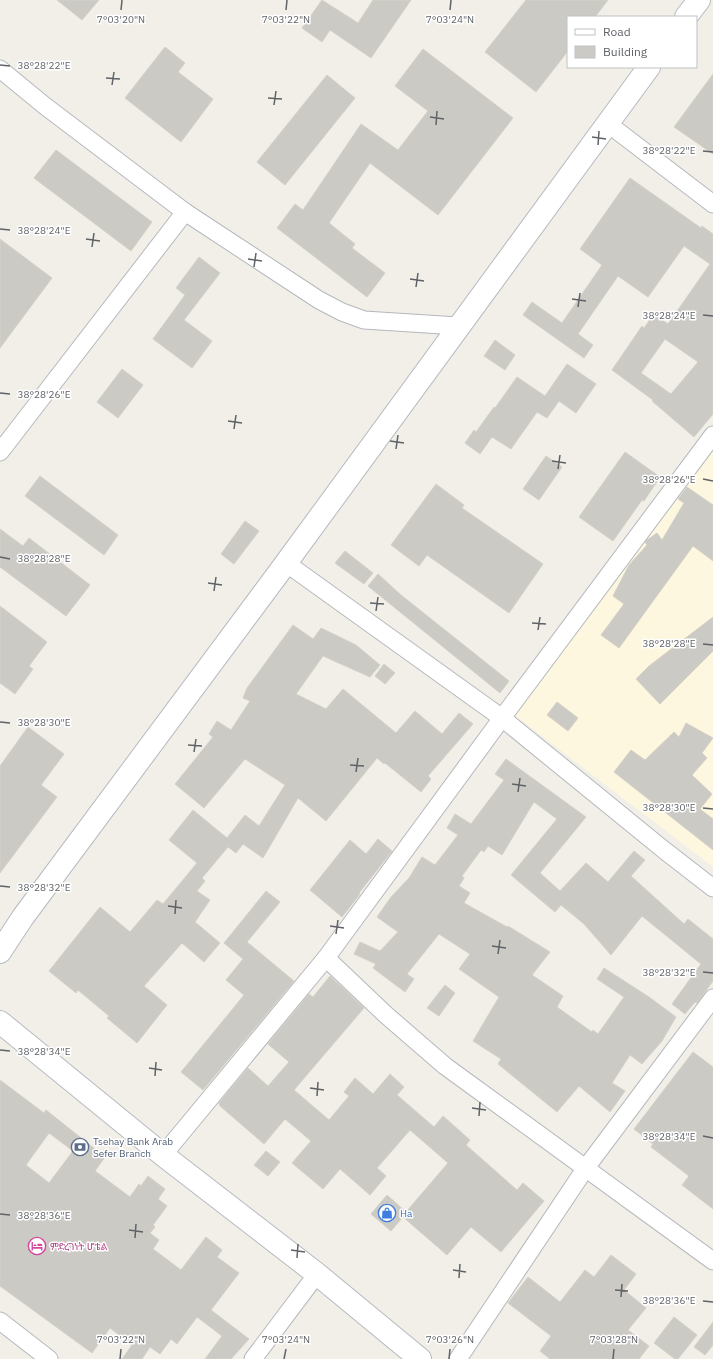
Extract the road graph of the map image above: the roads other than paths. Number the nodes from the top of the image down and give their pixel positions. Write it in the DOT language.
graph roads {
  1 [pos="699,0"];
  2 [pos="687,16"];
  3 [pos="648,68"];
  4 [pos="0,69"];
  5 [pos="607,123"];
  6 [pos="713,204"];
  7 [pos="185,212"];
  8 [pos="458,326"];
  9 [pos="713,435"];
  10 [pos="0,452"];
  11 [pos="286,563"];
  12 [pos="502,718"];
  13 [pos="713,888"];
  14 [pos="0,952"];
  15 [pos="326,958"];
  16 [pos="713,998"];
  17 [pos="0,1022"];
  18 [pos="163,1155"];
  19 [pos="585,1169"];
  20 [pos="713,1262"];
  21 [pos="317,1274"];
  22 [pos="0,1321"];
  23 [pos="49,1359"];
  24 [pos="253,1359"];
  25 [pos="420,1359"];
  26 [pos="458,1359"];
  1 -- 2 [label="street"];
  3 -- 5 [label="street"];
  4 -- 7 [label="street"];
  5 -- 6 [label="street"];
  5 -- 8 [label="street"];
  7 -- 8 [label="street"];
  7 -- 10 [label="street"];
  8 -- 11 [label="street"];
  9 -- 12 [label="street"];
  11 -- 12 [label="street"];
  11 -- 14 [label="street"];
  12 -- 13 [label="street"];
  12 -- 15 [label="street"];
  15 -- 18 [label="street"];
  15 -- 19 [label="street"];
  16 -- 19 [label="street"];
  17 -- 18 [label="street"];
  18 -- 21 [label="street"];
  19 -- 20 [label="street"];
  19 -- 26 [label="street"];
  21 -- 24 [label="street"];
  21 -- 25 [label="street"];
  22 -- 23 [label="street"];
}
